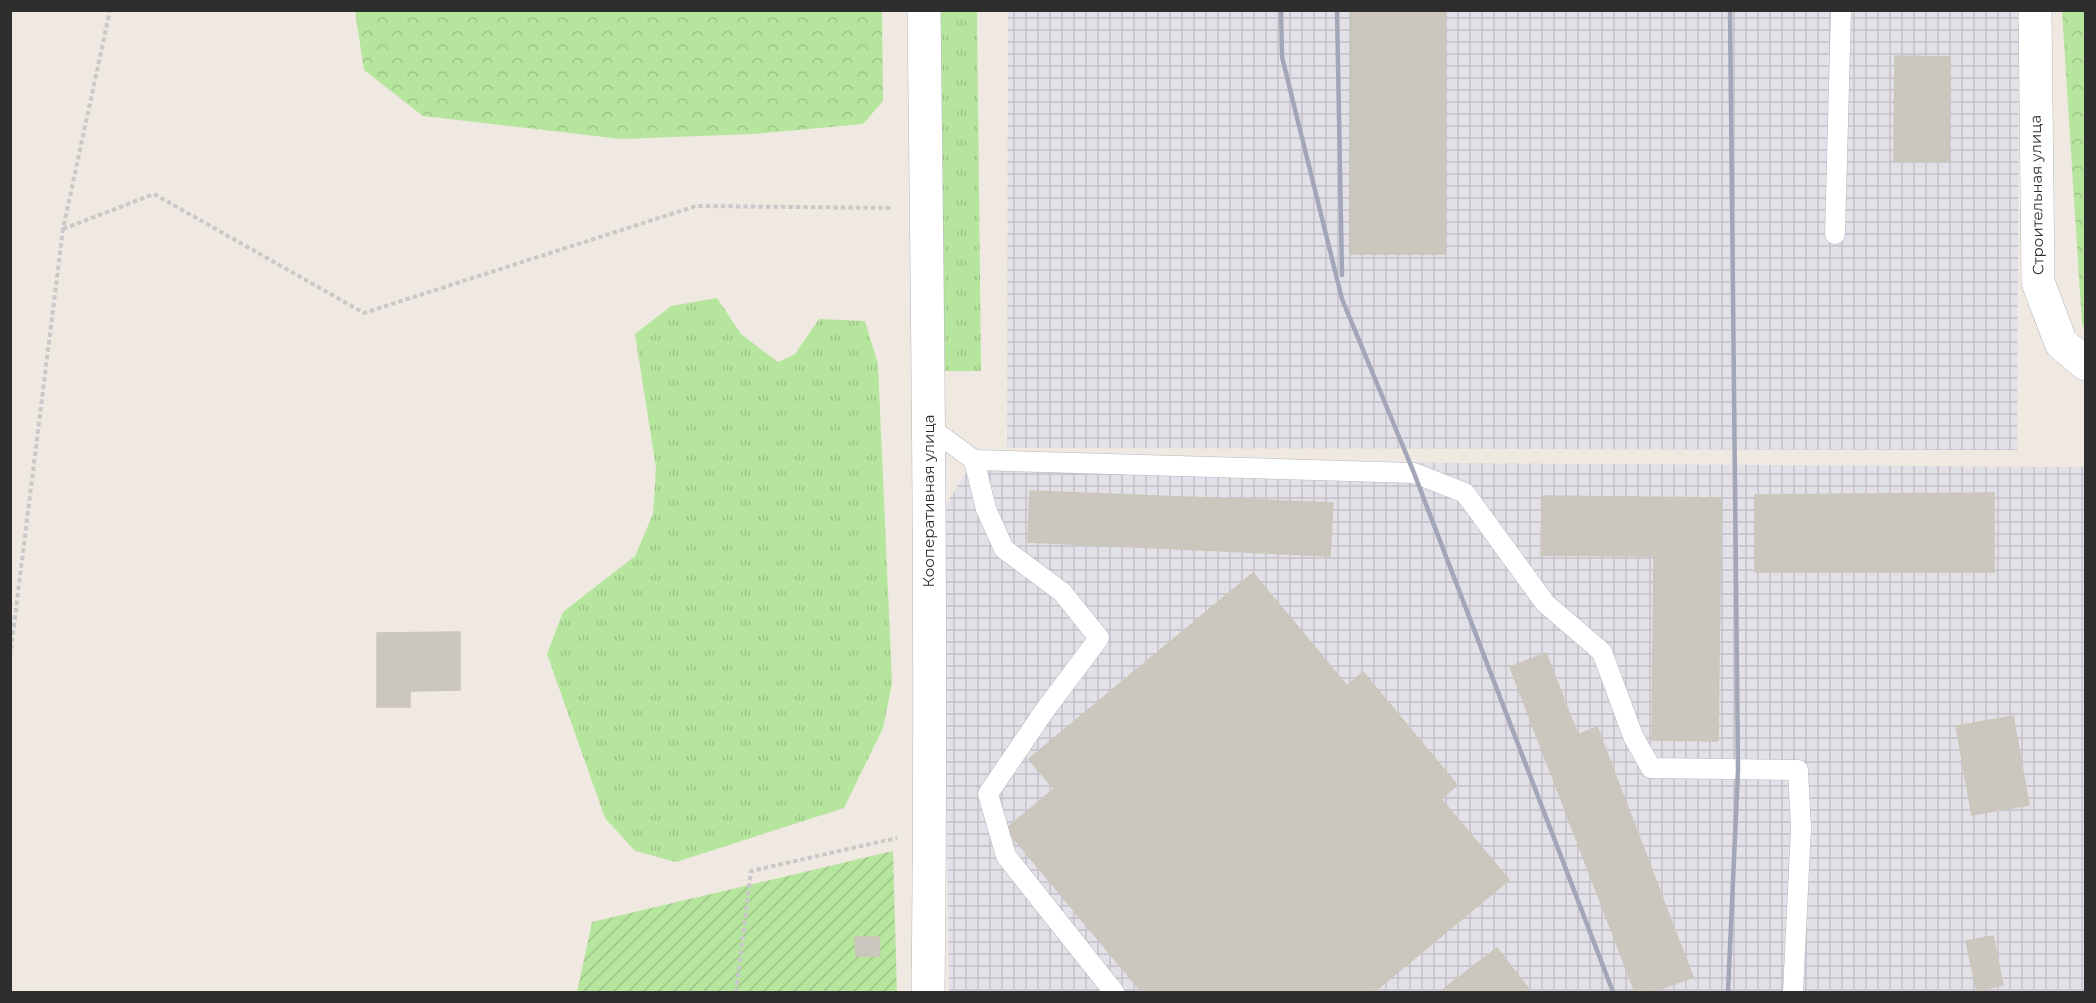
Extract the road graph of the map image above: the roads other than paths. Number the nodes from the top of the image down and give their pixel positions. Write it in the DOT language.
graph roads {
  1 [pos="924,10"];
  2 [pos="1842,10"];
  3 [pos="2035,10"];
  4 [pos="1835,234"];
  5 [pos="2085,364"];
  6 [pos="929,427"];
  7 [pos="974,460"];
  8 [pos="928,993"];
  9 [pos="1114,993"];
  10 [pos="1793,993"];
  1 -- 6 [label="street, Кооперативная улица"];
  2 -- 4 [label="lane"];
  3 -- 5 [label="street, Строительная улица"];
  6 -- 7 [label="lane"];
  6 -- 8 [label="street, Кооперативная улица"];
  7 -- 9 [label="lane"];
  7 -- 10 [label="lane"];
}
